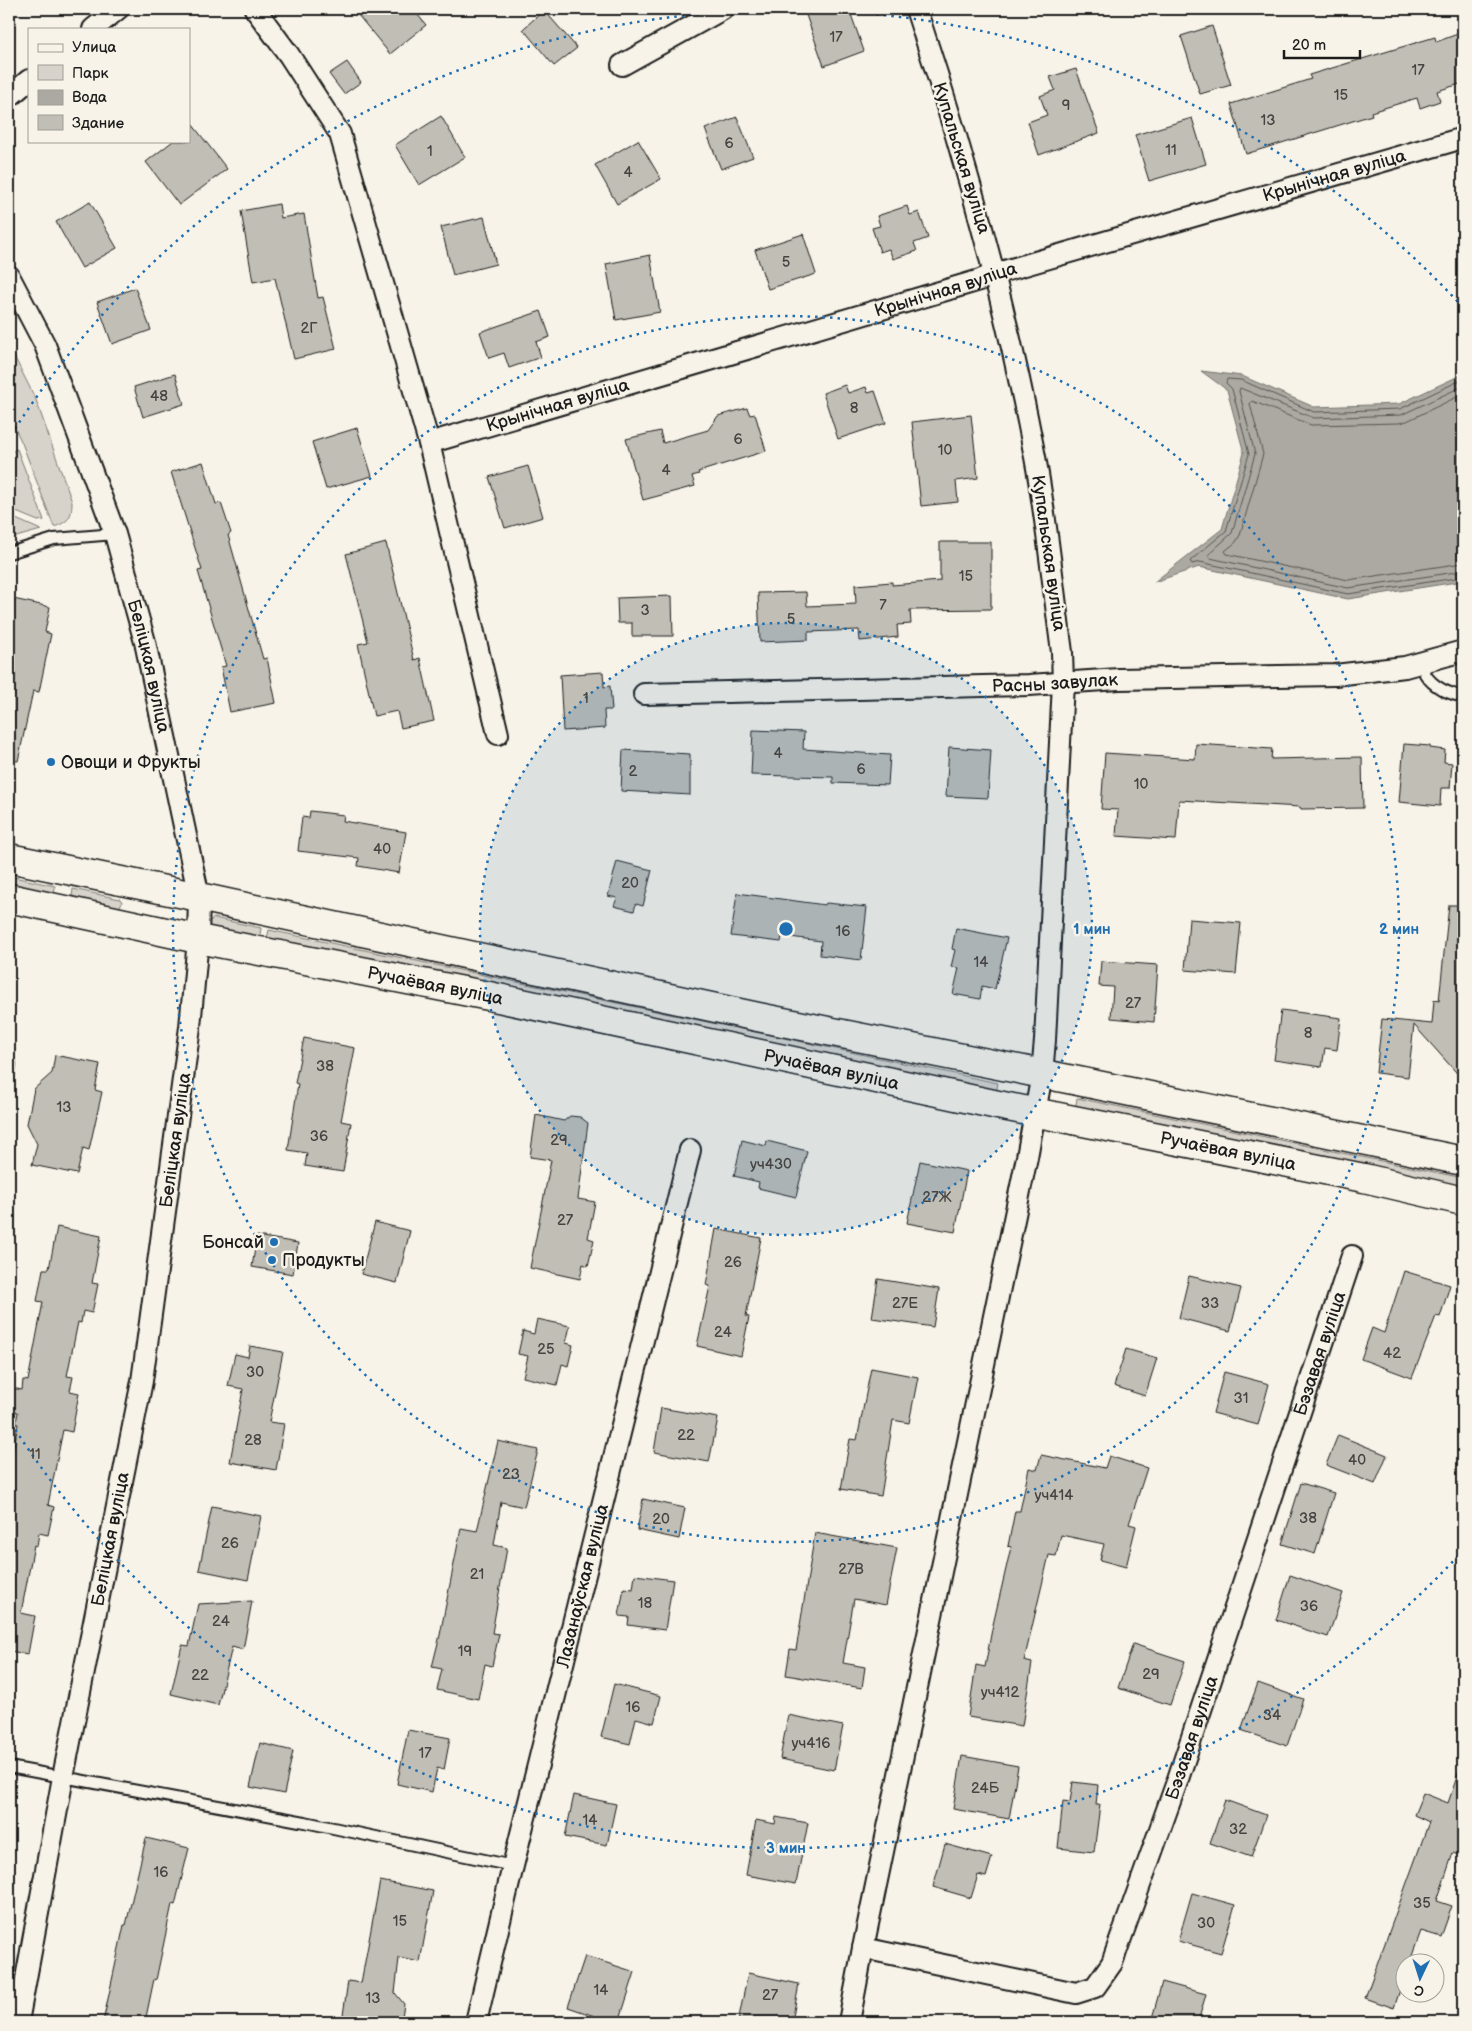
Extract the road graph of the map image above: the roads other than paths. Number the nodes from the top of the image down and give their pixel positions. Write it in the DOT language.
graph roads {
  1 [pos="118,9"];
  2 [pos="255,9"];
  3 [pos="723,9"];
  4 [pos="916,9"];
  5 [pos="94,28"];
  6 [pos="622,65"];
  7 [pos="28,81"];
  8 [pos="9,96"];
  9 [pos="1463,138"];
  10 [pos="994,274"];
  11 [pos="9,276"];
  12 [pos="429,443"];
  13 [pos="115,534"];
  14 [pos="9,553"];
  15 [pos="1463,651"];
  16 [pos="1425,674"];
  17 [pos="1063,684"];
  18 [pos="644,694"];
  19 [pos="1463,697"];
  20 [pos="498,734"];
  21 [pos="9,858"];
  22 [pos="199,897"];
  23 [pos="9,898"];
  24 [pos="198,939"];
  25 [pos="1042,1074"];
  26 [pos="1035,1113"];
  27 [pos="690,1150"];
  28 [pos="1463,1161"];
  29 [pos="1463,1201"];
  30 [pos="1352,1256"];
  31 [pos="9,1767"];
  32 [pos="63,1777"];
  33 [pos="513,1866"];
  34 [pos="863,1948"];
  35 [pos="18,2022"];
  36 [pos="476,2022"];
  37 [pos="849,2022"];
  1 -- 5 [label="street"];
  2 -- 12 [label="street"];
  3 -- 6 [label="street"];
  4 -- 10 [label="street, Купальская вуліца"];
  7 -- 8 [label="street"];
  9 -- 10 [label="street, Крынічная вуліца"];
  10 -- 12 [label="street, Крынічная вуліца"];
  10 -- 17 [label="street, Купальская вуліца"];
  11 -- 13 [label="street, Беліцкая вуліца"];
  12 -- 20 [label="street"];
  13 -- 14 [label="lane"];
  13 -- 22 [label="street, Беліцкая вуліца"];
  15 -- 17 [label="street, Расны завулак"];
  16 -- 19 [label="lane"];
  17 -- 18 [label="street, Расны завулак"];
  17 -- 25 [label="street, Купальская вуліца"];
  21 -- 22 [label="main road, Ручаёвая вуліца"];
  22 -- 24 [label="street, Беліцкая вуліца"];
  22 -- 25 [label="main road, Ручаёвая вуліца"];
  23 -- 24 [label="main road, Ручаёвая вуліца"];
  24 -- 26 [label="main road, Ручаёвая вуліца"];
  24 -- 32 [label="street, Беліцкая вуліца"];
  25 -- 26 [label="street, Купальская вуліца"];
  25 -- 28 [label="main road, Ручаёвая вуліца"];
  26 -- 29 [label="main road, Ручаёвая вуліца"];
  26 -- 34 [label="street"];
  27 -- 33 [label="street, Лазанаўская вуліца"];
  30 -- 34 [label="street, Бэзавая вуліца"];
  31 -- 32 [label="lane"];
  32 -- 33 [label="lane"];
  32 -- 35 [label="street, Беліцкая вуліца"];
  33 -- 36 [label="street, Лазанаўская вуліца"];
  34 -- 37 [label="street"];
}
